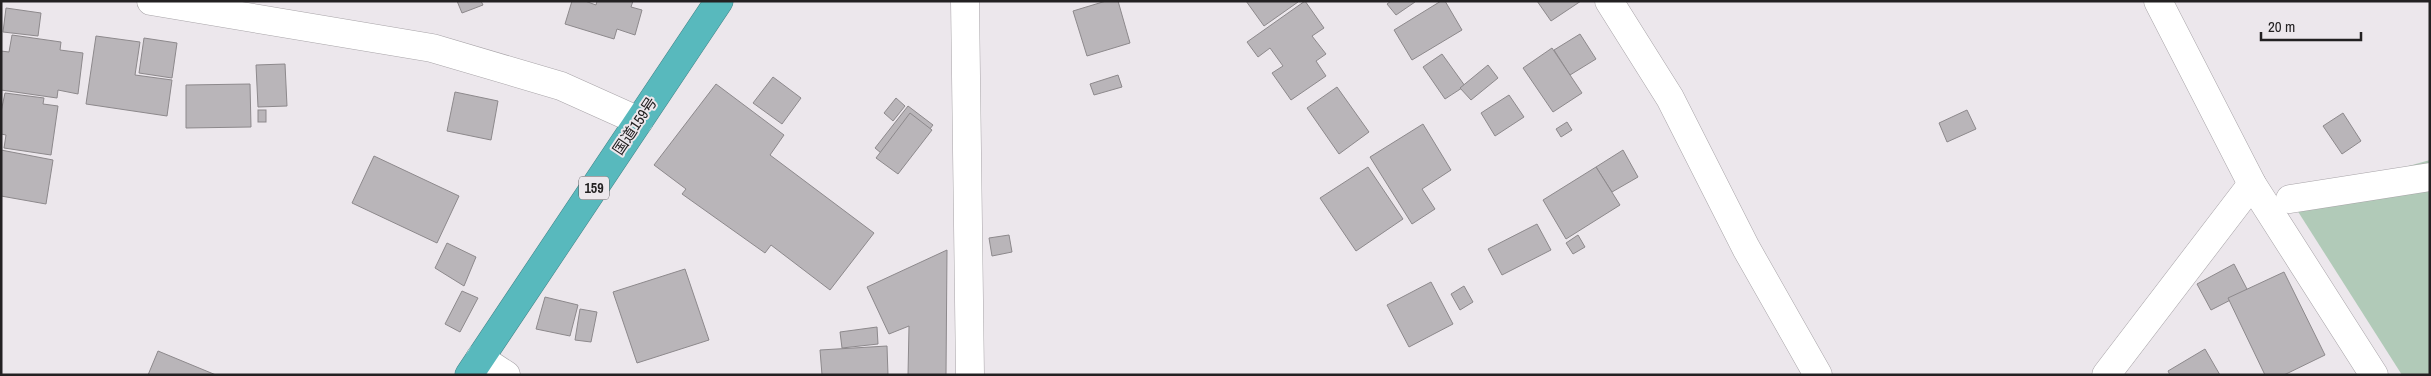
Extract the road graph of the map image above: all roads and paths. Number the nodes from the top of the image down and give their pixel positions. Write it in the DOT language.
graph roads {
  1 [pos="151,1"];
  2 [pos="719,1"];
  3 [pos="965,1"];
  4 [pos="1609,1"];
  5 [pos="2158,1"];
  6 [pos="639,121"];
  7 [pos="2430,177"];
  8 [pos="2252,184"];
  9 [pos="2290,199"];
  10 [pos="475,366"];
  11 [pos="506,375"];
  12 [pos="970,375"];
  13 [pos="1818,375"];
  14 [pos="2106,375"];
  15 [pos="2374,375"];
  1 -- 6 [label="street"];
  2 -- 6 [label="highway, 国道159号 / 159"];
  3 -- 12 [label="street"];
  4 -- 13 [label="street"];
  5 -- 8 [label="street"];
  6 -- 10 [label="highway, 国道159号 / 159"];
  7 -- 9 [label="street"];
  8 -- 14 [label="street"];
  8 -- 15 [label="street"];
  10 -- 11 [label="street"];
}
